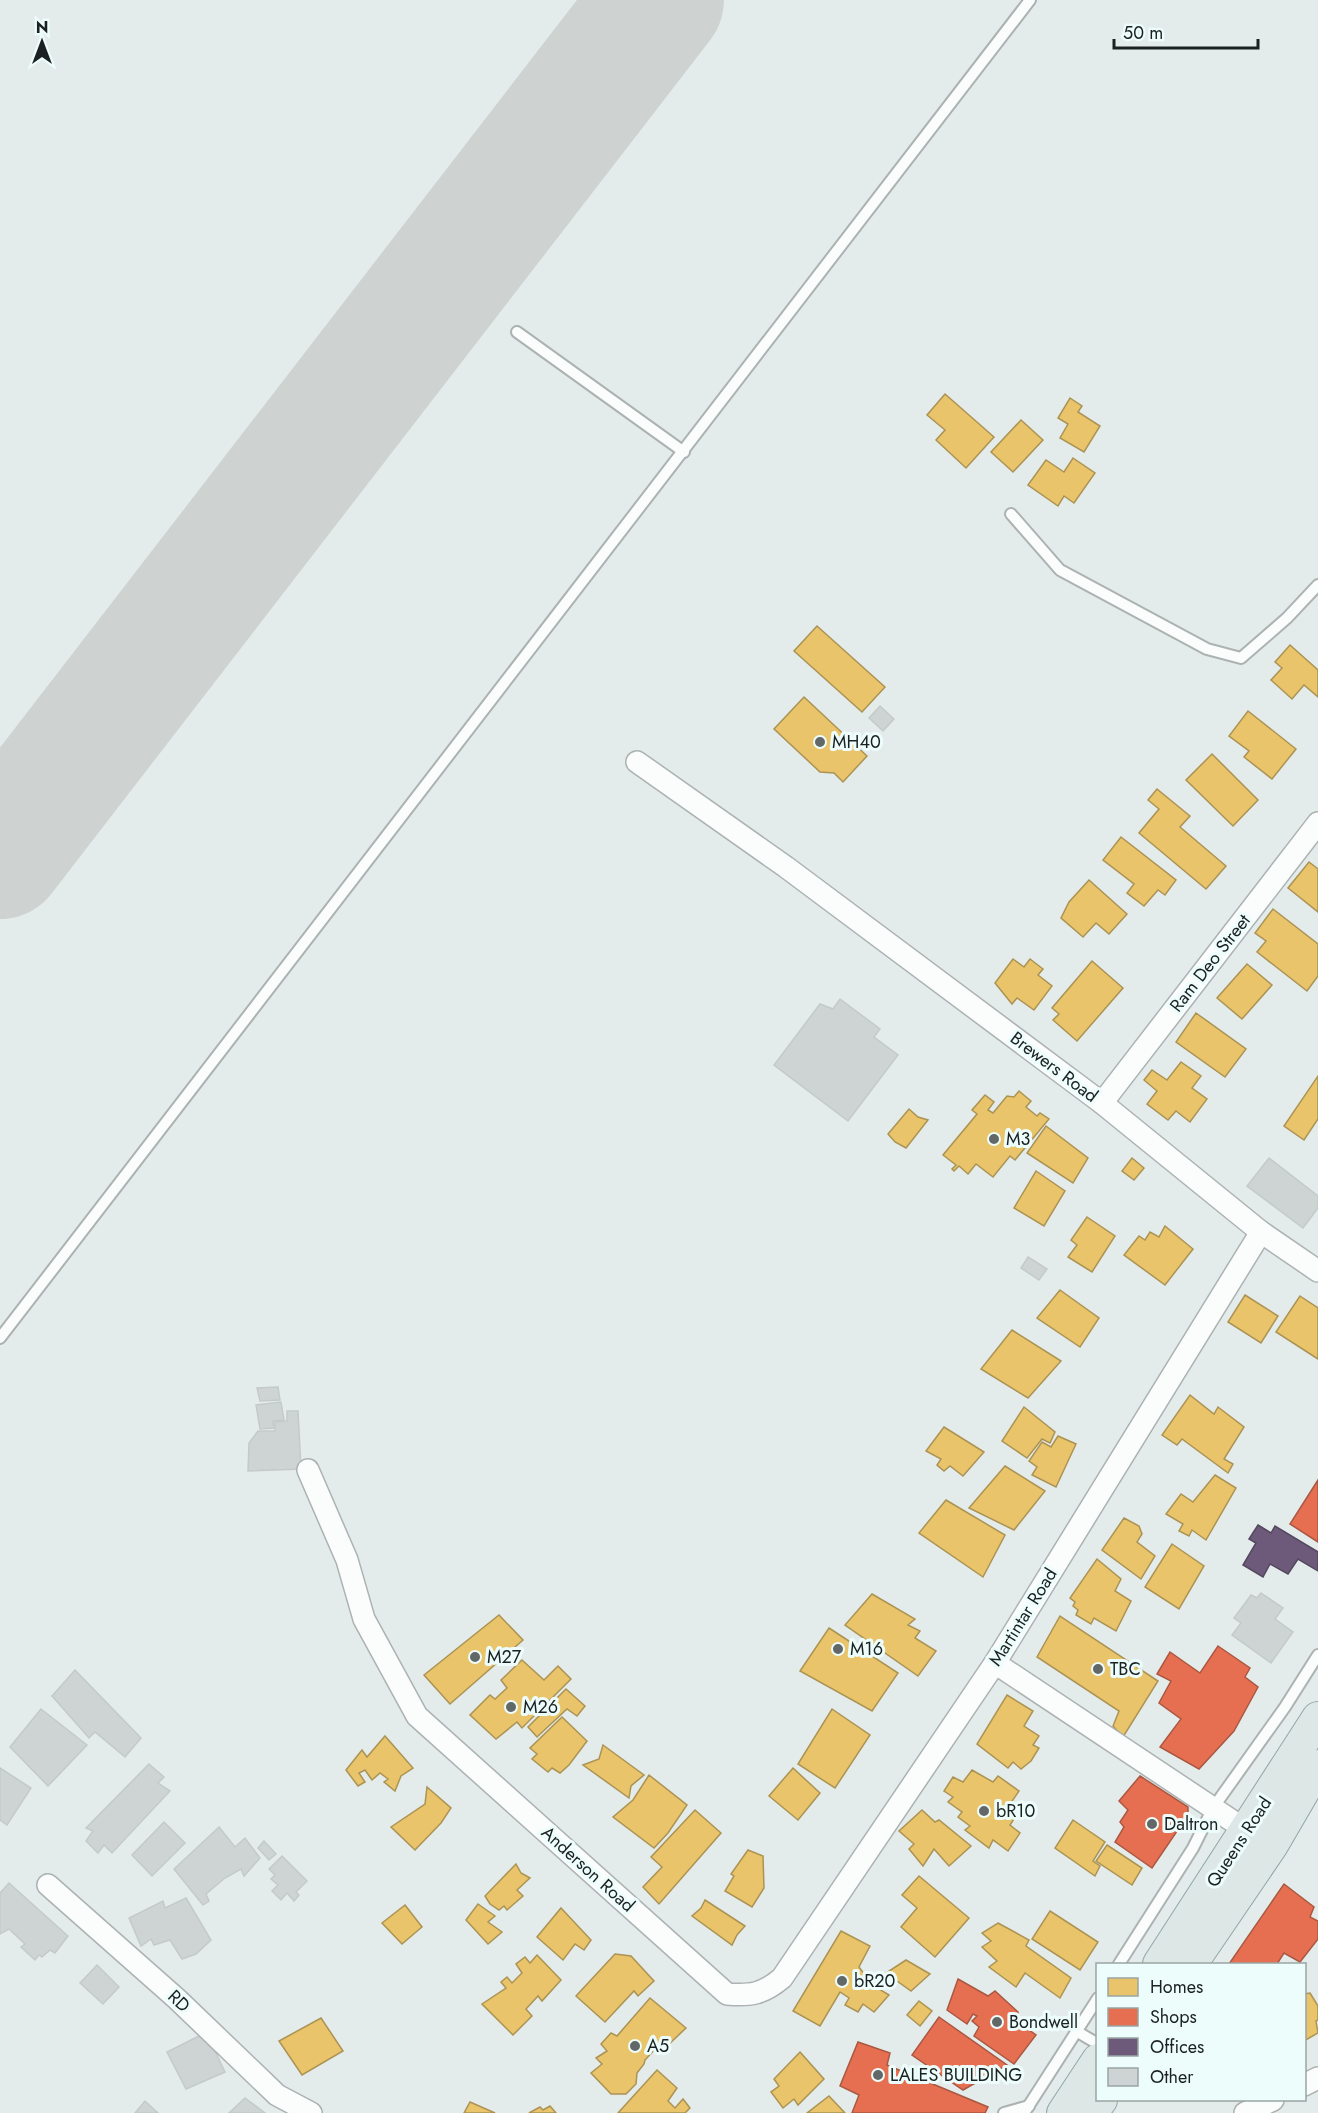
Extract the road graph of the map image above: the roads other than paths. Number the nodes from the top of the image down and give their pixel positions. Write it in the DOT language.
graph roads {
  1 [pos="1030,0"];
  2 [pos="517,332"];
  3 [pos="684,452"];
  4 [pos="1011,514"];
  5 [pos="1318,585"];
  6 [pos="637,762"];
  7 [pos="1318,823"];
  8 [pos="1102,1103"];
  9 [pos="1261,1232"];
  10 [pos="1318,1271"];
  11 [pos="0,1338"];
  12 [pos="308,1470"];
  13 [pos="1318,1655"];
  14 [pos="995,1663"];
  15 [pos="1318,1718"];
  16 [pos="1318,1766"];
  17 [pos="1213,1808"];
  18 [pos="1246,1830"];
  19 [pos="48,1885"];
  20 [pos="1120,1963"];
  21 [pos="1160,1963"];
  22 [pos="1192,1963"];
  23 [pos="768,1990"];
  24 [pos="1096,2001"];
  25 [pos="1076,2031"];
  26 [pos="1096,2043"];
  27 [pos="1096,2070"];
  28 [pos="1272,2101"];
  29 [pos="1089,2106"];
  30 [pos="1027,2110"];
  31 [pos="311,2113"];
  32 [pos="1004,2113"];
  33 [pos="1245,2113"];
  1 -- 3 [label="lane"];
  2 -- 3 [label="lane"];
  3 -- 11 [label="lane"];
  4 -- 5 [label="lane"];
  6 -- 8 [label="street, Brewers Road"];
  7 -- 8 [label="street, Ram Deo Street"];
  8 -- 9 [label="street, Brewers Road"];
  9 -- 10 [label="street, Brewers Road"];
  9 -- 14 [label="street, Martintar Road"];
  12 -- 23 [label="street, Anderson Road"];
  13 -- 17 [label="lane"];
  14 -- 17 [label="street"];
  14 -- 23 [label="street, Martintar Road"];
  15 -- 18 [label="main road, Queens Road"];
  16 -- 22 [label="main road, Queens Road"];
  17 -- 18 [label="street"];
  17 -- 20 [label="lane"];
  18 -- 21 [label="main road, Queens Road"];
  19 -- 31 [label="street, RD"];
  24 -- 25 [label="lane"];
  25 -- 26 [label="lane"];
  25 -- 30 [label="lane"];
  27 -- 29 [label="main road"];
  28 -- 33 [label="street"];
  30 -- 32 [label="lane"];
}
